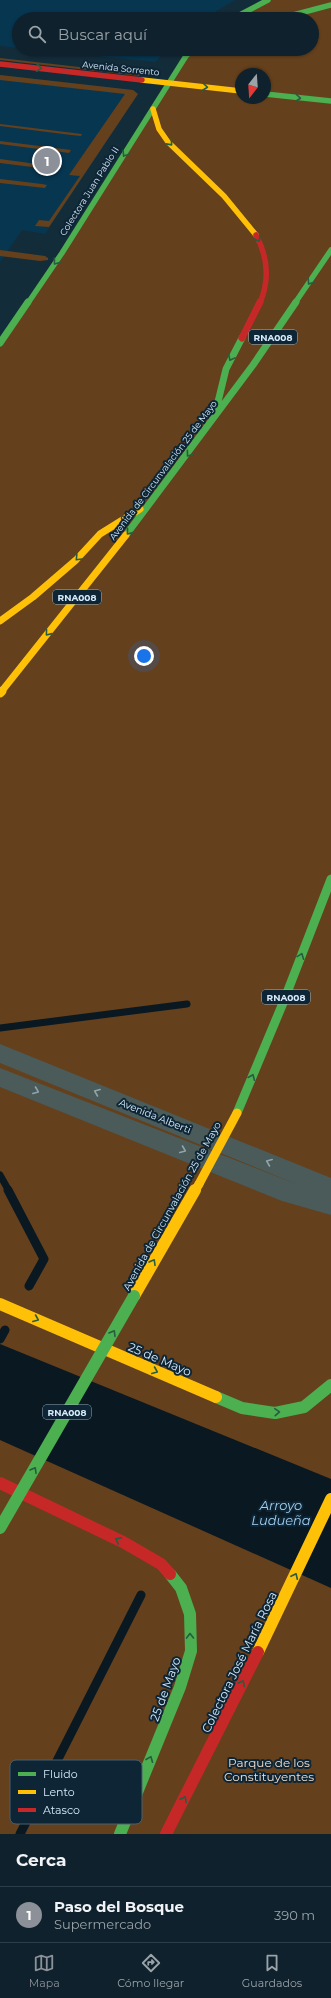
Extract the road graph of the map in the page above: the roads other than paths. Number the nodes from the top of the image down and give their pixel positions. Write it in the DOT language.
graph roads {
  1 [pos="268,0"];
  2 [pos="331,5"];
  3 [pos="245,12"];
  4 [pos="304,12"];
  5 [pos="0,55"];
  6 [pos="186,56"];
  7 [pos="0,64"];
  8 [pos="104,66"];
  9 [pos="162,72"];
  10 [pos="178,74"];
  11 [pos="169,83"];
  12 [pos="235,90"];
  13 [pos="316,90"];
  14 [pos="331,91"];
  15 [pos="271,95"];
  16 [pos="331,102"];
  17 [pos="153,109"];
  18 [pos="331,250"];
  19 [pos="0,343"];
  20 [pos="212,422"];
  21 [pos="154,501"];
  22 [pos="0,621"];
  23 [pos="0,693"];
  24 [pos="331,879"];
  25 [pos="0,1054"];
  26 [pos="0,1077"];
  27 [pos="331,1189"];
  28 [pos="331,1205"];
  29 [pos="0,1304"];
  30 [pos="331,1385"];
  31 [pos="0,1483"];
  32 [pos="331,1499"];
  33 [pos="0,1528"];
  34 [pos="142,1780"];
  35 [pos="124,1824"];
  36 [pos="120,1834"];
  37 [pos="166,1834"];
  1 -- 3 [label="main road"];
  2 -- 4 [label="main road"];
  5 -- 8 [label="main road, Avenida Sorrento"];
  6 -- 10 [label="main road, Colectora Juan Pablo II"];
  7 -- 11 [label="main road, Avenida Sorrento, one-way"];
  9 -- 10 [label="main road, Avenida Sorrento"];
  10 -- 11 [label="main road, Colectora Juan Pablo II"];
  11 -- 12 [label="main road, Avenida Sorrento, one-way"];
  11 -- 17 [label="main road, Colectora Juan Pablo II"];
  13 -- 14 [label="main road"];
  15 -- 16 [label="main road, one-way"];
  17 -- 19 [label="main road, Colectora Juan Pablo II, one-way"];
  17 -- 20 [label="main road, one-way"];
  18 -- 20 [label="main road, Avenida de Circunvalación 25 de Mayo / RNA008, one-way"];
  20 -- 21 [label="main road, Avenida de Circunvalación 25 de Mayo / RNA008, one-way"];
  21 -- 22 [label="main road, one-way"];
  21 -- 23 [label="main road, Avenida de Circunvalación 25 de Mayo / RNA008, one-way"];
  33 -- 24 [label="main road, Avenida de Circunvalación 25 de Mayo / RNA008, one-way, bridge"];
  27 -- 25 [label="street, Avenida Alberti, one-way"];
  26 -- 28 [label="street, one-way"];
  29 -- 30 [label="main road, 25 de Mayo, one-way"];
  34 -- 31 [label="main road, 25 de Mayo, one-way"];
  37 -- 32 [label="main road, Colectora José María Rosa, one-way"];
  36 -- 35 [label="main road, 25 de Mayo, one-way"];
}
